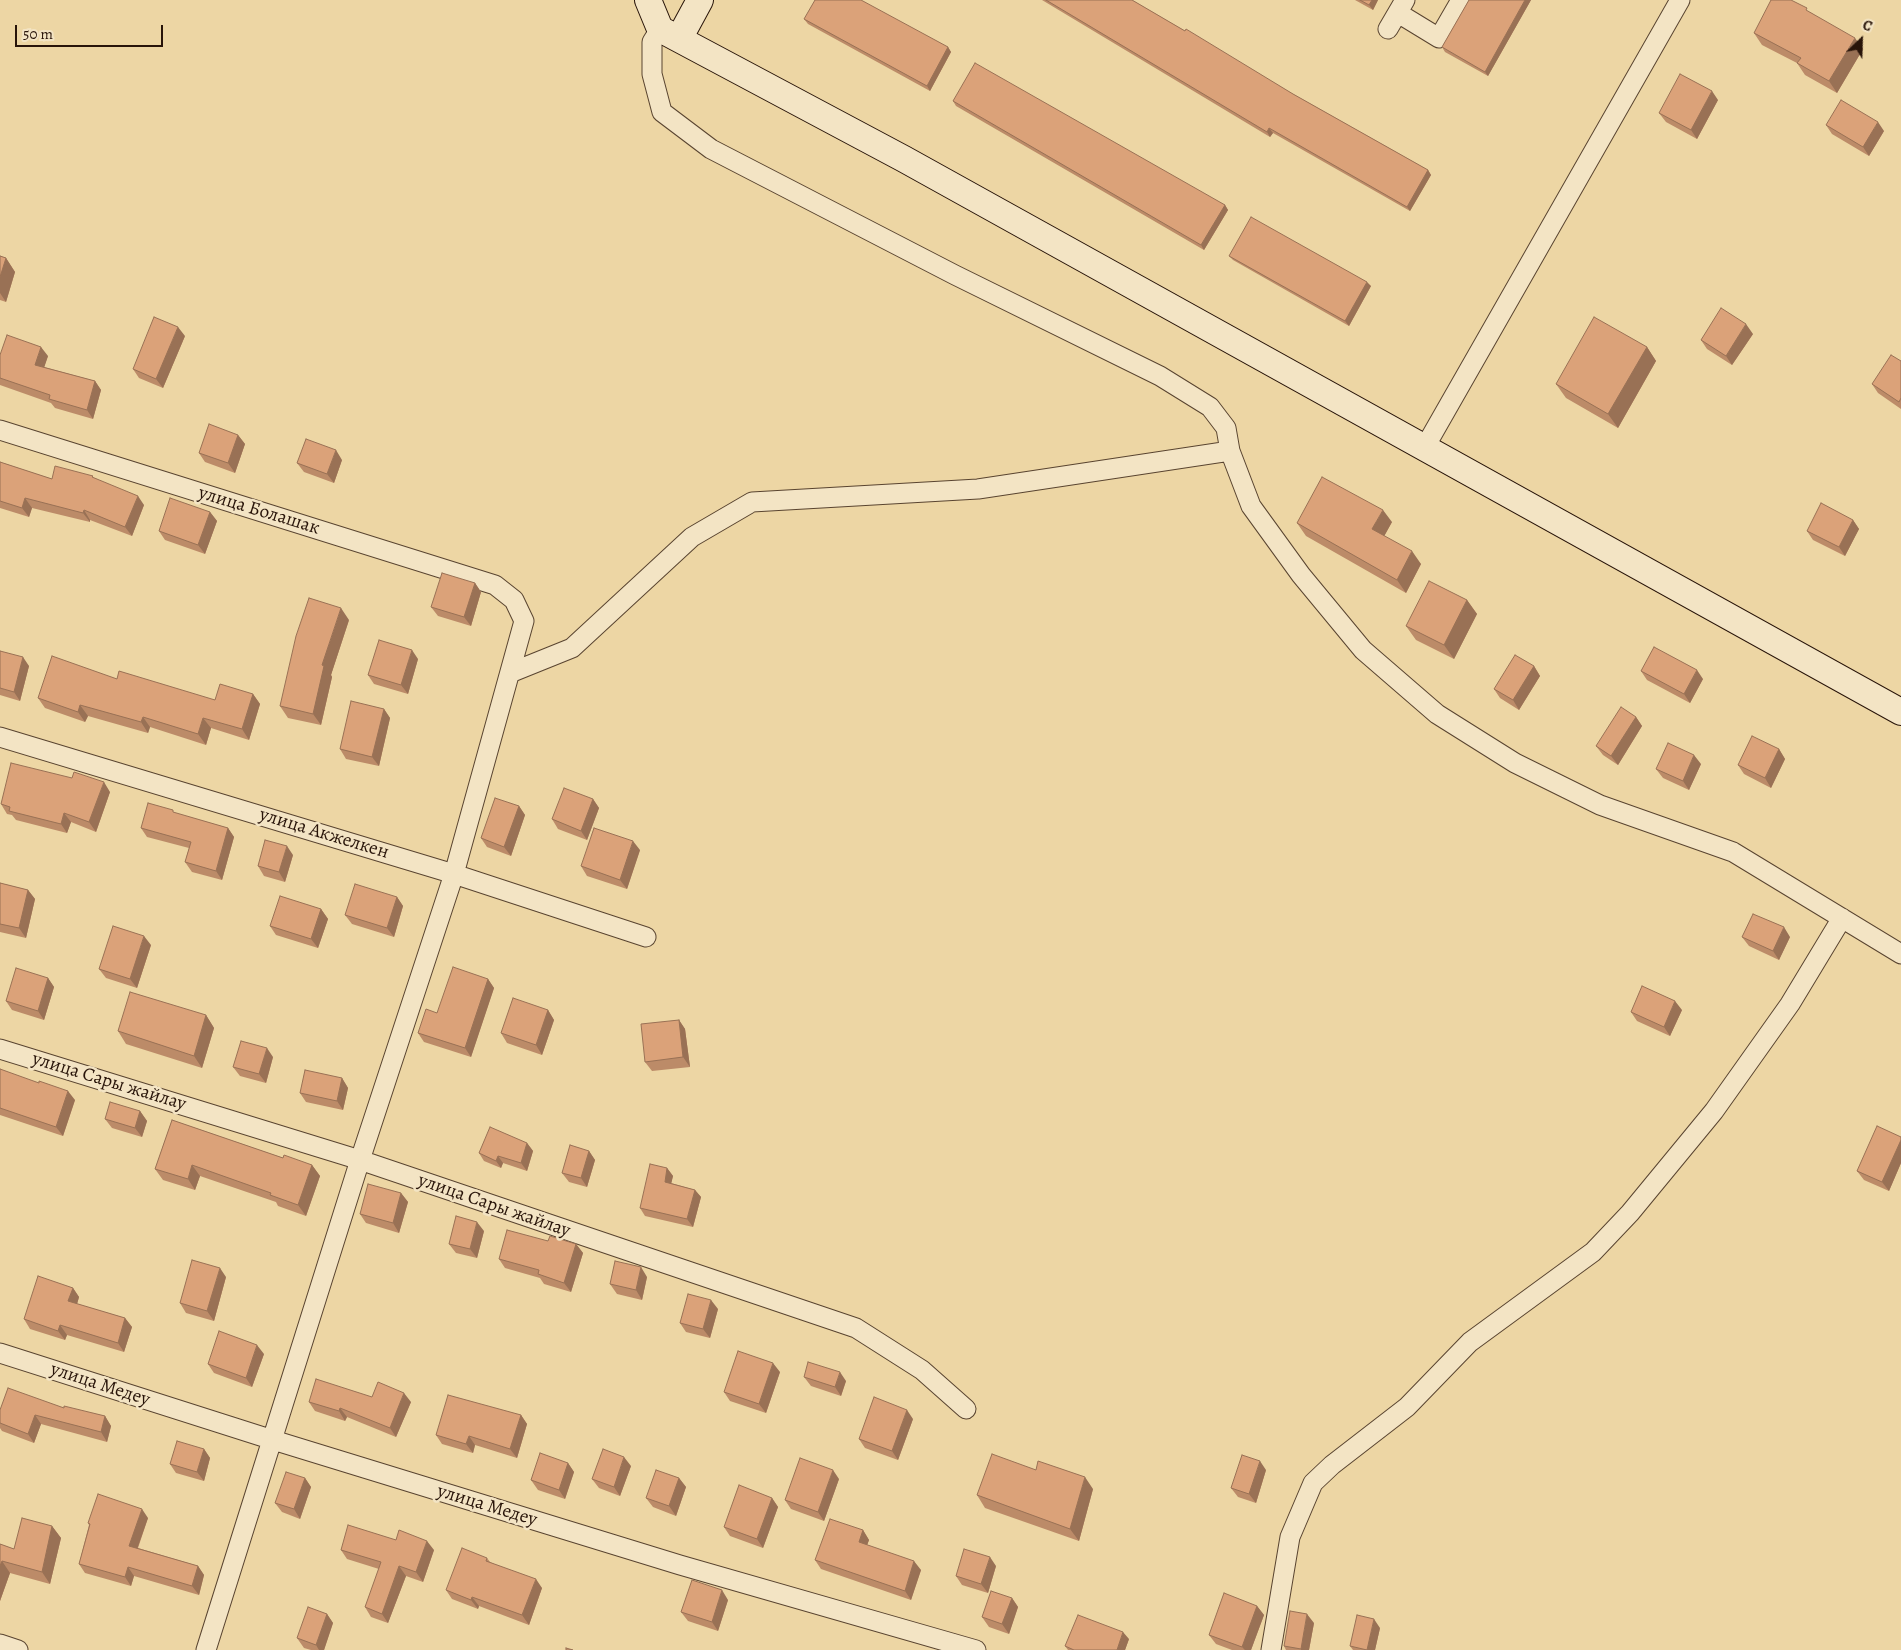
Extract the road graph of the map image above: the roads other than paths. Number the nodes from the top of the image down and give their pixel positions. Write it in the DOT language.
graph roads {
  1 [pos="648,0"];
  2 [pos="700,0"];
  3 [pos="1461,0"];
  4 [pos="1680,0"];
  5 [pos="1402,7"];
  6 [pos="1388,29"];
  7 [pos="670,33"];
  8 [pos="0,430"];
  9 [pos="1425,447"];
  10 [pos="1230,451"];
  11 [pos="510,673"];
  12 [pos="1901,712"];
  13 [pos="0,736"];
  14 [pos="454,874"];
  15 [pos="1842,918"];
  16 [pos="646,936"];
  17 [pos="1901,954"];
  18 [pos="0,1049"];
  19 [pos="360,1160"];
  20 [pos="0,1353"];
  21 [pos="966,1409"];
  22 [pos="273,1440"];
  23 [pos="0,1644"];
  24 [pos="18,1650"];
  25 [pos="206,1650"];
  26 [pos="976,1650"];
  27 [pos="1271,1650"];
  1 -- 7 [label="street"];
  2 -- 7 [label="street"];
  3 -- 5 [label="street"];
  4 -- 9 [label="street"];
  5 -- 6 [label="street"];
  7 -- 9 [label="street"];
  7 -- 10 [label="street"];
  8 -- 11 [label="street, улица Болашак"];
  9 -- 12 [label="street"];
  10 -- 11 [label="street"];
  10 -- 15 [label="street"];
  11 -- 14 [label="street"];
  13 -- 14 [label="street, улица Акжелкен"];
  14 -- 16 [label="street, улица Акжелкен"];
  14 -- 19 [label="street"];
  15 -- 17 [label="street"];
  15 -- 27 [label="street"];
  18 -- 19 [label="street, улица Сары жайлау"];
  19 -- 21 [label="street, улица Сары жайлау"];
  19 -- 22 [label="street"];
  20 -- 22 [label="street, улица Медеу"];
  22 -- 25 [label="street"];
  22 -- 26 [label="street, улица Медеу"];
  23 -- 24 [label="street"];
}
